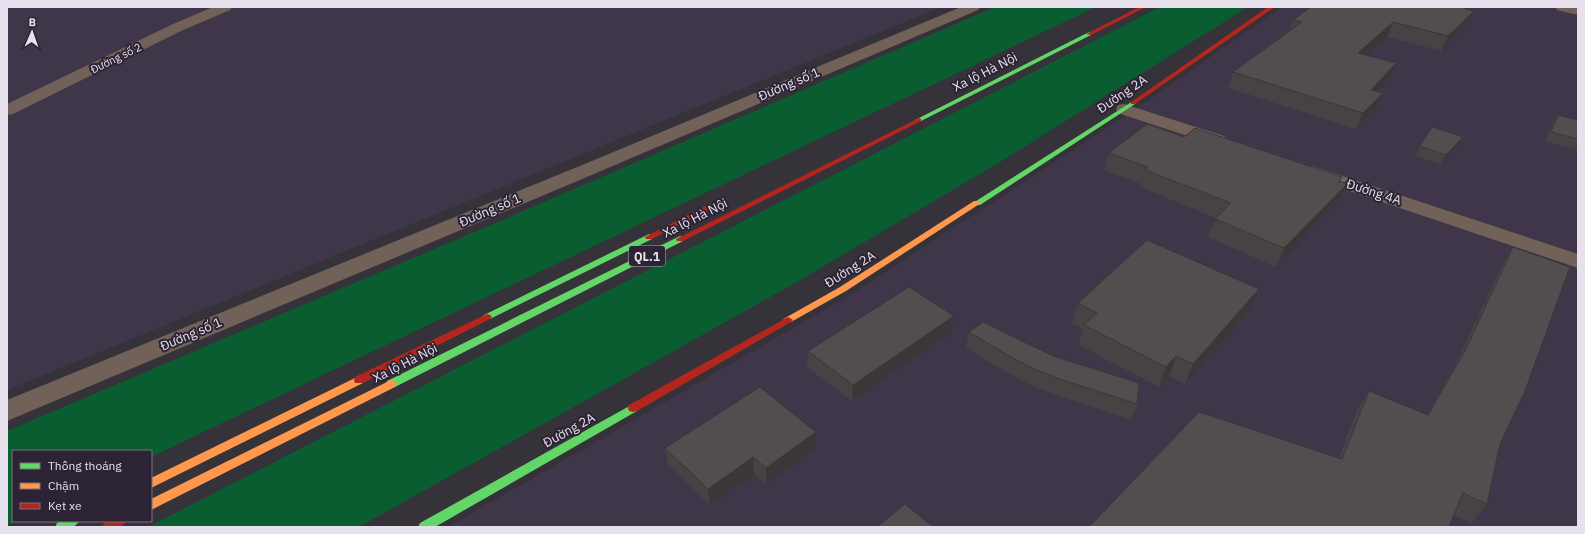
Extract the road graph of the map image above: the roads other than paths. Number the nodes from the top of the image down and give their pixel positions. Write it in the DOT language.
graph roads {
  1 [pos="225,7"];
  2 [pos="973,7"];
  3 [pos="1143,7"];
  4 [pos="1272,7"];
  5 [pos="1562,7"];
  6 [pos="1578,10"];
  7 [pos="1124,109"];
  8 [pos="7,110"];
  9 [pos="1234,146"];
  10 [pos="1294,166"];
  11 [pos="722,202"];
  12 [pos="1578,261"];
  13 [pos="7,411"];
  14 [pos="152,483"];
  15 [pos="152,504"];
  16 [pos="71,522"];
  17 [pos="118,522"];
  18 [pos="61,527"];
  19 [pos="108,527"];
  20 [pos="424,527"];
  1 -- 8 [label="street, Đường số 2"];
  2 -- 13 [label="street, Đường số 1"];
  3 -- 15 [label="main road, Xa lộ Hà Nội / QL.1"];
  4 -- 7 [label="main road, Đường 2A"];
  5 -- 6 [label="street"];
  7 -- 9 [label="street"];
  7 -- 20 [label="main road, Đường 2A"];
  10 -- 12 [label="street, Đường 4A"];
  11 -- 14 [label="main road, Xa lộ Hà Nội / QL.1"];
  16 -- 18 [label="main road"];
  17 -- 19 [label="main road"];
}
